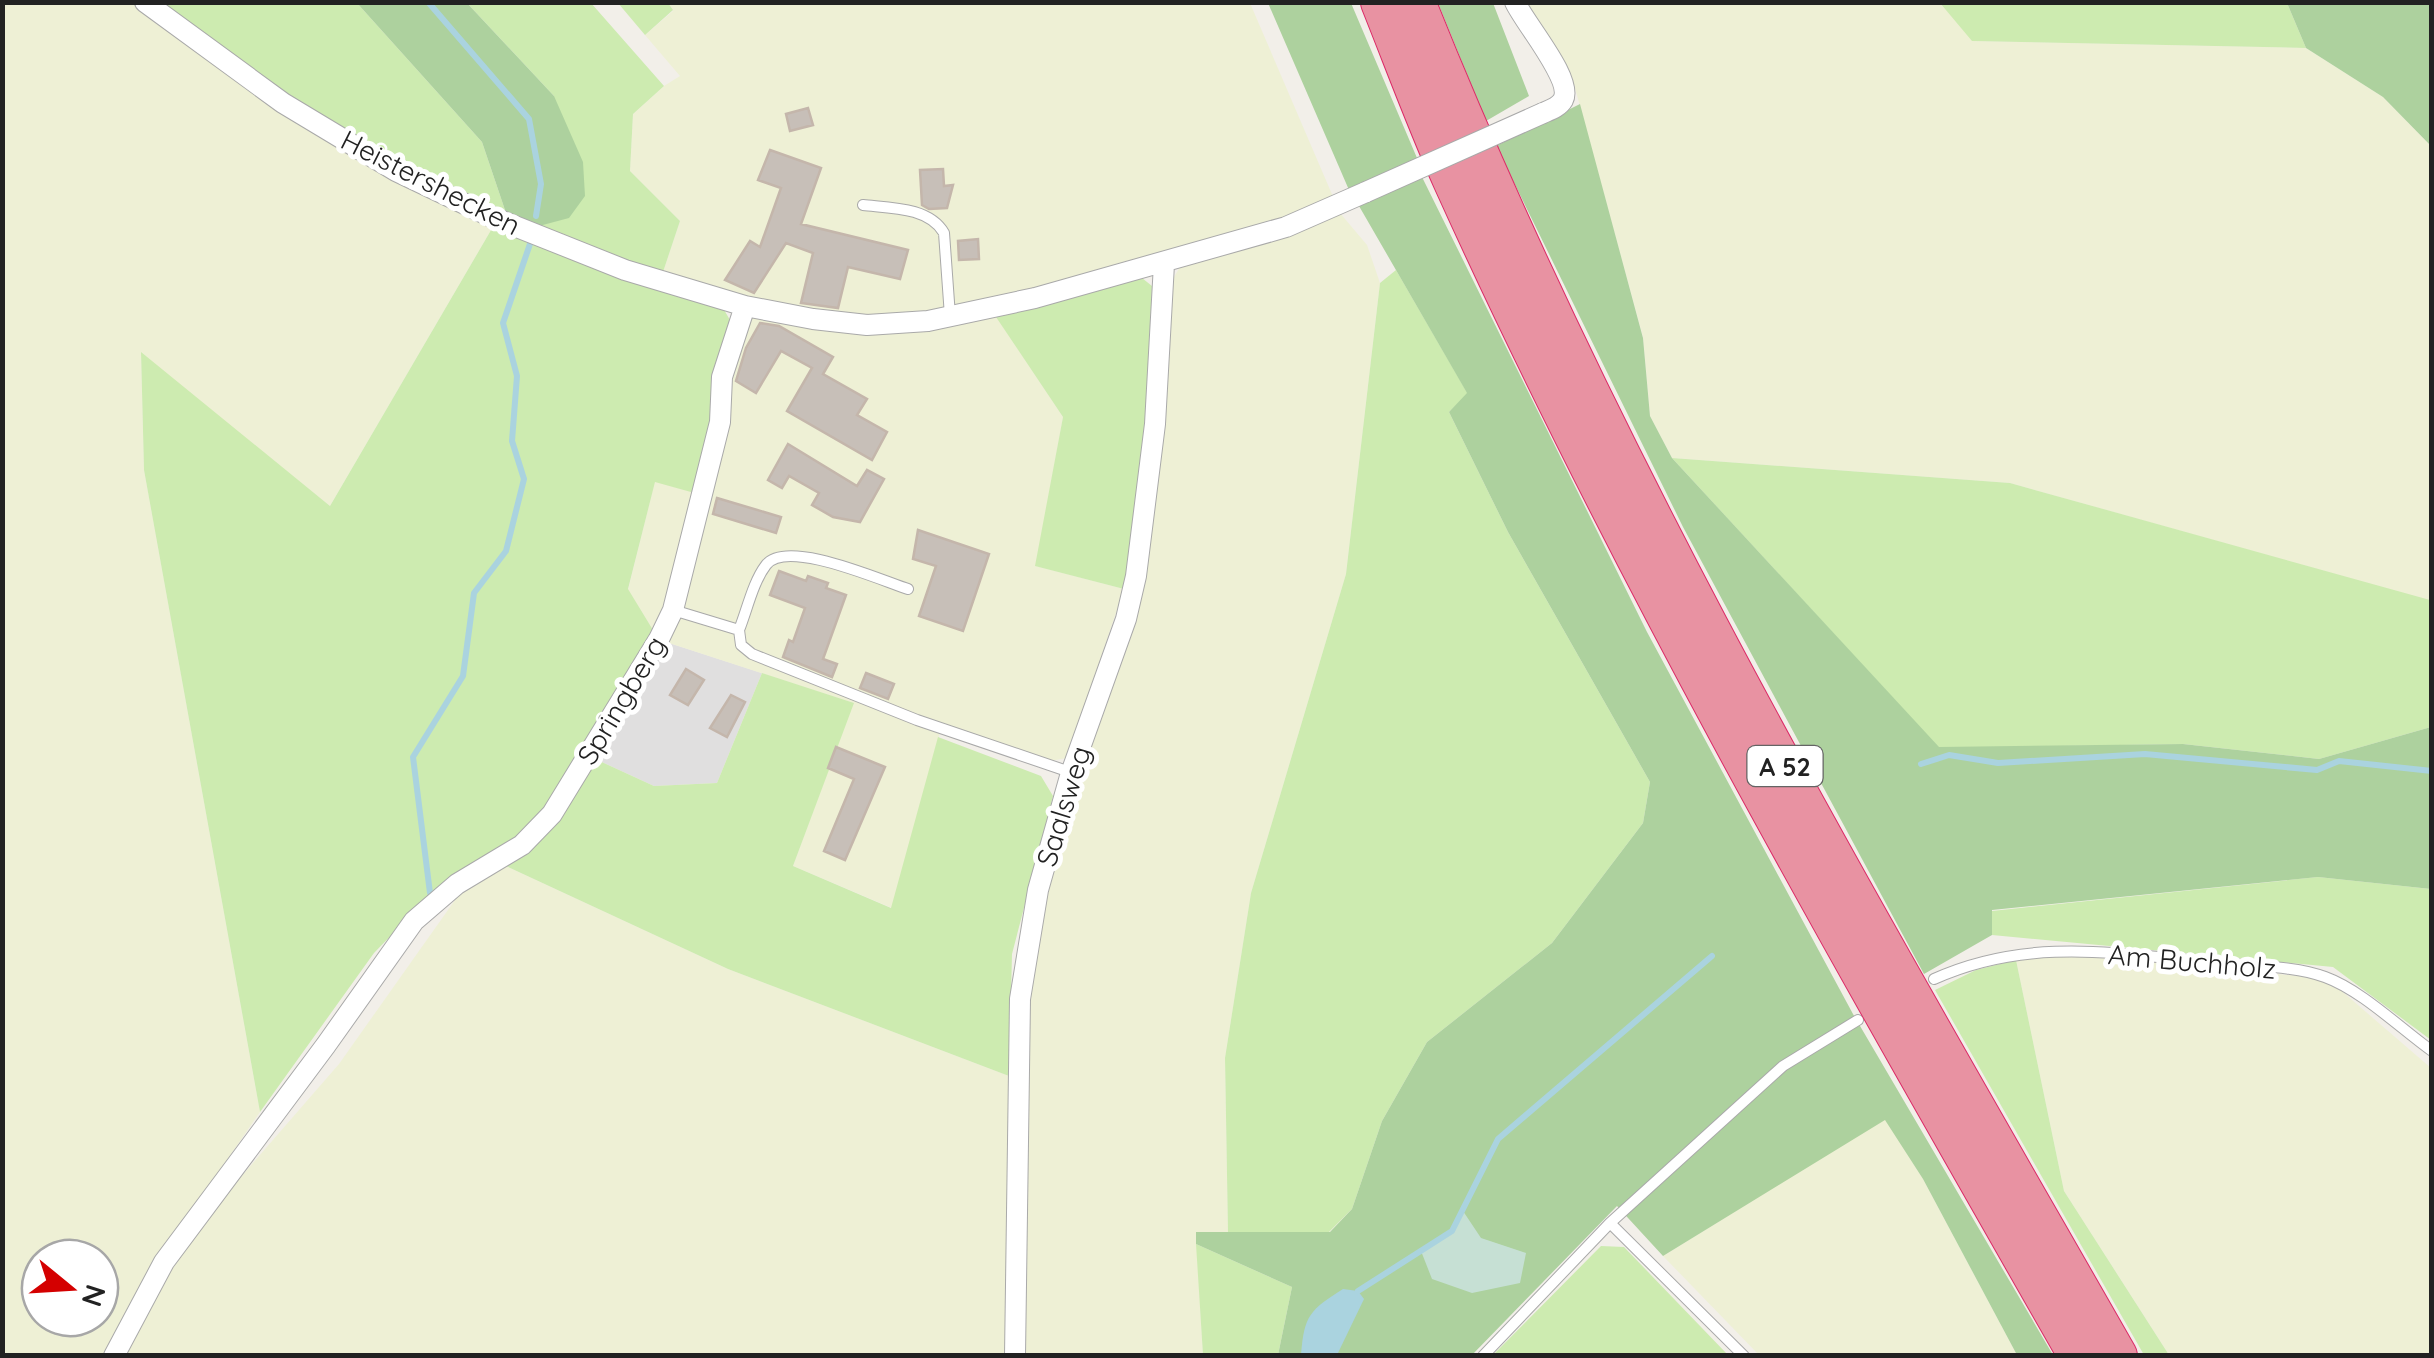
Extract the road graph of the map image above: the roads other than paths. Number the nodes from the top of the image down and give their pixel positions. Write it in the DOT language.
graph roads {
  1 [pos="145,2"];
  2 [pos="1381,2"];
  3 [pos="1415,2"];
  4 [pos="1515,2"];
  5 [pos="863,205"];
  6 [pos="1160,265"];
  7 [pos="745,306"];
  8 [pos="950,316"];
  9 [pos="908,589"];
  10 [pos="672,610"];
  11 [pos="739,630"];
  12 [pos="1071,773"];
  13 [pos="1934,979"];
  14 [pos="1858,1020"];
  15 [pos="2432,1051"];
  16 [pos="1610,1223"];
  17 [pos="114,1356"];
  18 [pos="1015,1356"];
  19 [pos="1483,1356"];
  20 [pos="1744,1356"];
  21 [pos="2080,1356"];
  22 [pos="2117,1356"];
  1 -- 7 [label="street, Heistershecken"];
  2 -- 21 [label="highway, A 52"];
  3 -- 22 [label="highway, A 52"];
  4 -- 6 [label="street, bridge"];
  5 -- 8 [label="lane"];
  6 -- 8 [label="street"];
  6 -- 12 [label="street, Saalsweg"];
  7 -- 8 [label="street"];
  7 -- 10 [label="street, Springberg"];
  9 -- 11 [label="lane"];
  10 -- 11 [label="lane"];
  10 -- 17 [label="street, Springberg"];
  11 -- 12 [label="lane"];
  12 -- 18 [label="street, Saalsweg"];
  13 -- 15 [label="lane, Am Buchholz"];
  14 -- 16 [label="lane"];
  16 -- 19 [label="lane"];
  16 -- 20 [label="lane"];
}
